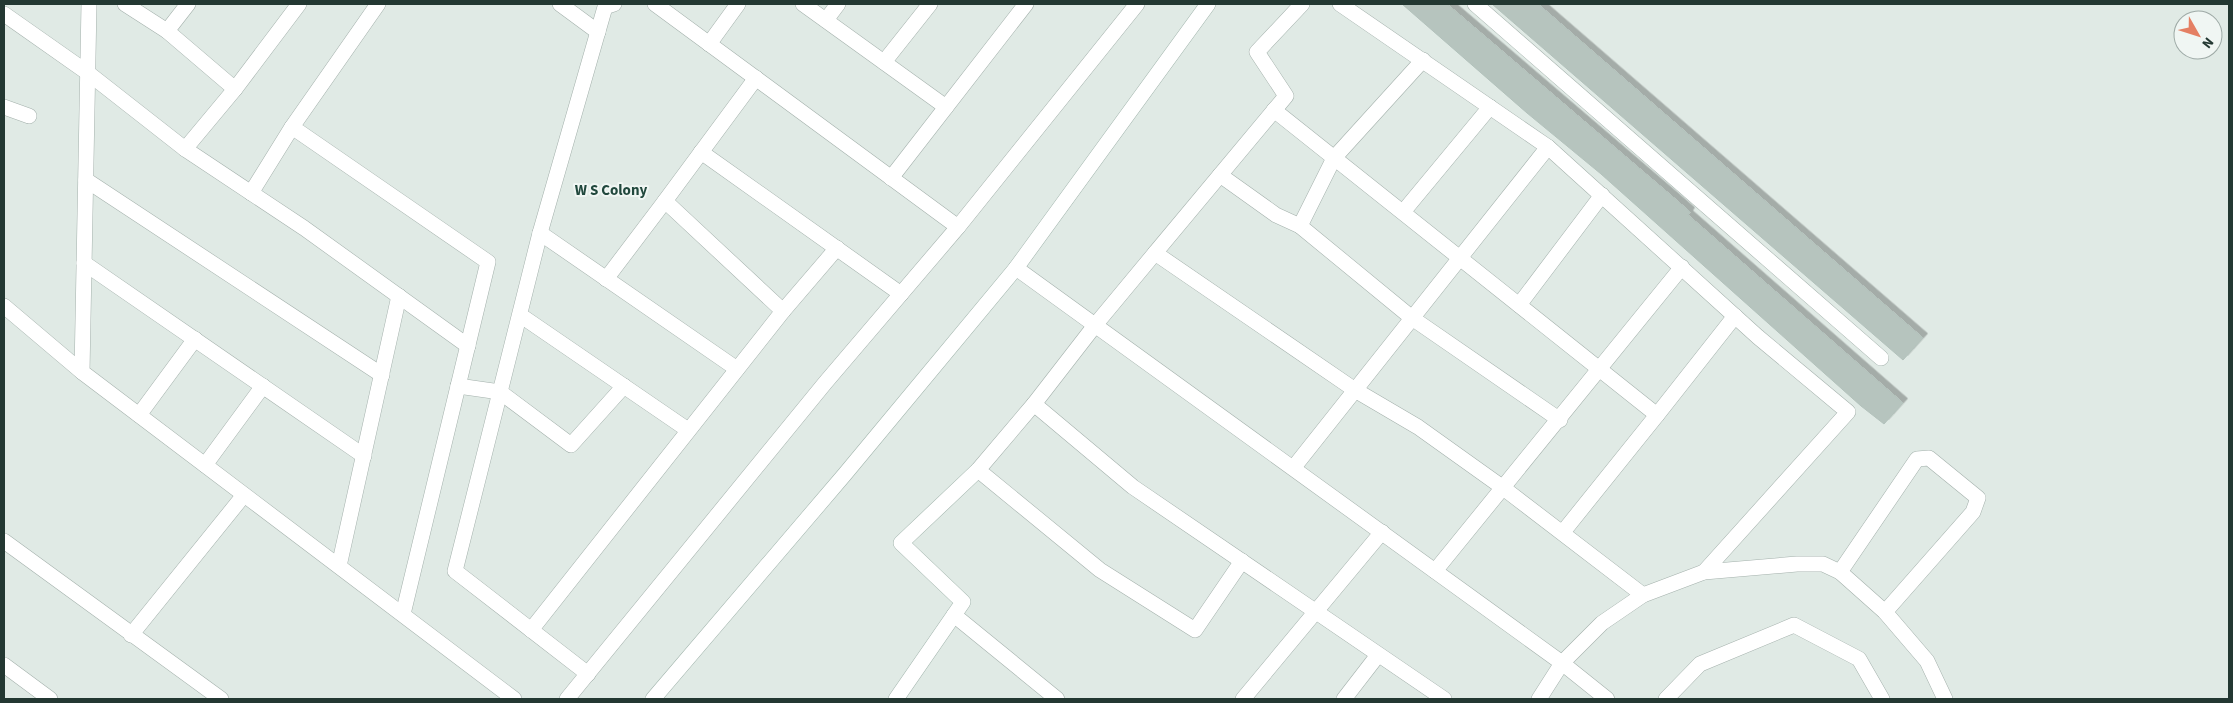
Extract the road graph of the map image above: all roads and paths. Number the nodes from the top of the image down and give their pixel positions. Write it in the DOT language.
graph roads {
  1 [pos="89,4"];
  2 [pos="124,4"];
  3 [pos="188,4"];
  4 [pos="299,4"];
  5 [pos="378,4"];
  6 [pos="560,4"];
  7 [pos="655,4"];
  8 [pos="738,4"];
  9 [pos="803,4"];
  10 [pos="838,4"];
  11 [pos="930,4"];
  12 [pos="1026,4"];
  13 [pos="1137,4"];
  14 [pos="1208,4"];
  15 [pos="1302,4"];
  16 [pos="1340,4"];
  17 [pos="1475,4"];
  18 [pos="609,5"];
  19 [pos="4,14"];
  20 [pos="575,14"];
  21 [pos="826,20"];
  22 [pos="166,31"];
  23 [pos="598,32"];
  24 [pos="709,44"];
  25 [pos="1423,60"];
  26 [pos="884,62"];
  27 [pos="88,74"];
  28 [pos="756,78"];
  29 [pos="235,89"];
  30 [pos="4,107"];
  31 [pos="946,107"];
  32 [pos="1490,107"];
  33 [pos="1274,110"];
  34 [pos="29,116"];
  35 [pos="292,127"];
  36 [pos="1548,147"];
  37 [pos="185,149"];
  38 [pos="701,152"];
  39 [pos="1334,158"];
  40 [pos="1220,175"];
  41 [pos="891,178"];
  42 [pos="86,180"];
  43 [pos="251,193"];
  44 [pos="1602,195"];
  45 [pos="665,201"];
  46 [pos="1403,212"];
  47 [pos="1300,226"];
  48 [pos="958,227"];
  49 [pos="540,233"];
  50 [pos="837,248"];
  51 [pos="1155,253"];
  52 [pos="1460,258"];
  53 [pos="84,263"];
  54 [pos="1682,267"];
  55 [pos="1016,268"];
  56 [pos="606,279"];
  57 [pos="901,294"];
  58 [pos="400,296"];
  59 [pos="1519,305"];
  60 [pos="4,306"];
  61 [pos="783,311"];
  62 [pos="520,314"];
  63 [pos="1735,316"];
  64 [pos="1412,318"];
  65 [pos="1096,324"];
  66 [pos="195,339"];
  67 [pos="468,346"];
  68 [pos="1881,358"];
  69 [pos="737,369"];
  70 [pos="1600,369"];
  71 [pos="82,372"];
  72 [pos="382,375"];
  73 [pos="262,386"];
  74 [pos="458,386"];
  75 [pos="624,386"];
  76 [pos="1355,390"];
  77 [pos="500,392"];
  78 [pos="1034,404"];
  79 [pos="139,415"];
  80 [pos="1656,415"];
  81 [pos="1560,420"];
  82 [pos="688,430"];
  83 [pos="364,456"];
  84 [pos="204,465"];
  85 [pos="1294,467"];
  86 [pos="978,470"];
  87 [pos="1502,487"];
  88 [pos="244,495"];
  89 [pos="1382,532"];
  90 [pos="1563,532"];
  91 [pos="4,541"];
  92 [pos="1242,561"];
  93 [pos="339,566"];
  94 [pos="1435,571"];
  95 [pos="1704,572"];
  96 [pos="1840,572"];
  97 [pos="1643,595"];
  98 [pos="1316,612"];
  99 [pos="1885,612"];
  100 [pos="403,614"];
  101 [pos="954,615"];
  102 [pos="531,630"];
  103 [pos="131,635"];
  104 [pos="1378,655"];
  105 [pos="1562,663"];
  106 [pos="4,664"];
  107 [pos="588,674"];
  108 [pos="50,699"];
  109 [pos="221,699"];
  110 [pos="514,699"];
  111 [pos="568,699"];
  112 [pos="653,699"];
  113 [pos="896,699"];
  114 [pos="1057,699"];
  115 [pos="1242,699"];
  116 [pos="1344,699"];
  117 [pos="1441,699"];
  118 [pos="1539,699"];
  119 [pos="1607,699"];
  120 [pos="1666,699"];
  121 [pos="1882,699"];
  122 [pos="1945,699"];
  1 -- 27 [label="street"];
  2 -- 22 [label="street"];
  3 -- 22 [label="street"];
  4 -- 29 [label="street"];
  5 -- 35 [label="street"];
  6 -- 20 [label="street"];
  7 -- 24 [label="street"];
  8 -- 24 [label="street"];
  9 -- 21 [label="street"];
  10 -- 21 [label="street"];
  11 -- 26 [label="street"];
  12 -- 31 [label="street"];
  13 -- 48 [label="street"];
  14 -- 55 [label="street"];
  15 -- 33 [label="street"];
  16 -- 25 [label="street"];
  17 -- 68 [label="street"];
  18 -- 20 [label="street"];
  18 -- 23 [label="street"];
  19 -- 27 [label="street"];
  20 -- 23 [label="street"];
  21 -- 26 [label="street"];
  22 -- 29 [label="street"];
  23 -- 49 [label="street"];
  24 -- 28 [label="street"];
  25 -- 32 [label="street"];
  25 -- 39 [label="street"];
  26 -- 31 [label="street"];
  27 -- 37 [label="street"];
  27 -- 42 [label="street"];
  28 -- 38 [label="street"];
  28 -- 41 [label="street"];
  29 -- 37 [label="street"];
  30 -- 34 [label="street"];
  31 -- 41 [label="street"];
  32 -- 36 [label="street"];
  32 -- 46 [label="street"];
  33 -- 39 [label="street"];
  33 -- 40 [label="street"];
  35 -- 43 [label="street"];
  35 -- 67 [label="street"];
  36 -- 44 [label="street"];
  36 -- 52 [label="street"];
  37 -- 43 [label="street"];
  38 -- 45 [label="street"];
  38 -- 50 [label="street"];
  39 -- 46 [label="street"];
  39 -- 47 [label="street"];
  40 -- 47 [label="street"];
  40 -- 51 [label="street"];
  41 -- 48 [label="street"];
  42 -- 53 [label="street"];
  42 -- 72 [label="street"];
  43 -- 58 [label="street"];
  44 -- 54 [label="street"];
  44 -- 59 [label="street"];
  45 -- 56 [label="street"];
  45 -- 61 [label="street"];
  46 -- 52 [label="street"];
  47 -- 64 [label="street"];
  48 -- 57 [label="street"];
  49 -- 56 [label="street"];
  49 -- 62 [label="street"];
  50 -- 57 [label="street"];
  50 -- 61 [label="street"];
  51 -- 65 [label="street"];
  51 -- 76 [label="street"];
  52 -- 59 [label="street"];
  52 -- 64 [label="street"];
  53 -- 66 [label="street"];
  53 -- 71 [label="street"];
  54 -- 63 [label="street"];
  54 -- 70 [label="street"];
  55 -- 65 [label="street"];
  55 -- 112 [label="street"];
  56 -- 69 [label="street"];
  57 -- 107 [label="street"];
  58 -- 67 [label="street"];
  58 -- 72 [label="street"];
  59 -- 70 [label="street"];
  60 -- 71 [label="street"];
  61 -- 69 [label="street"];
  62 -- 75 [label="street"];
  62 -- 77 [label="street"];
  63 -- 80 [label="street"];
  63 -- 95 [label="street"];
  64 -- 76 [label="street"];
  64 -- 81 [label="street"];
  65 -- 78 [label="street"];
  65 -- 85 [label="street"];
  66 -- 73 [label="street"];
  66 -- 79 [label="street"];
  67 -- 74 [label="street"];
  69 -- 82 [label="street"];
  70 -- 80 [label="street"];
  70 -- 81 [label="street"];
  71 -- 79 [label="street"];
  72 -- 83 [label="street"];
  73 -- 83 [label="street"];
  73 -- 84 [label="street"];
  74 -- 77 [label="street"];
  74 -- 100 [label="street"];
  75 -- 77 [label="street"];
  75 -- 82 [label="street"];
  76 -- 85 [label="street"];
  76 -- 87 [label="street"];
  77 -- 102 [label="street"];
  78 -- 86 [label="street"];
  78 -- 92 [label="street"];
  79 -- 84 [label="street"];
  80 -- 90 [label="street"];
  81 -- 87 [label="street"];
  82 -- 102 [label="street"];
  83 -- 93 [label="street"];
  84 -- 88 [label="street"];
  85 -- 89 [label="street"];
  86 -- 92 [label="street"];
  86 -- 101 [label="street"];
  87 -- 90 [label="street"];
  87 -- 94 [label="street"];
  88 -- 93 [label="street"];
  88 -- 103 [label="street"];
  89 -- 94 [label="street"];
  89 -- 98 [label="street"];
  90 -- 97 [label="street"];
  91 -- 103 [label="street"];
  92 -- 98 [label="street"];
  93 -- 100 [label="street"];
  94 -- 105 [label="street"];
  95 -- 96 [label="street"];
  95 -- 97 [label="street"];
  96 -- 99 [label="street"];
  96 -- 99 [label="street"];
  97 -- 105 [label="street"];
  98 -- 104 [label="street"];
  98 -- 115 [label="street"];
  99 -- 122 [label="street"];
  100 -- 110 [label="street"];
  101 -- 113 [label="street"];
  101 -- 114 [label="street"];
  102 -- 107 [label="street"];
  103 -- 109 [label="street"];
  104 -- 116 [label="street"];
  104 -- 117 [label="street"];
  105 -- 118 [label="street"];
  105 -- 119 [label="street"];
  106 -- 108 [label="street"];
  107 -- 111 [label="street"];
  120 -- 121 [label="street"];
}
